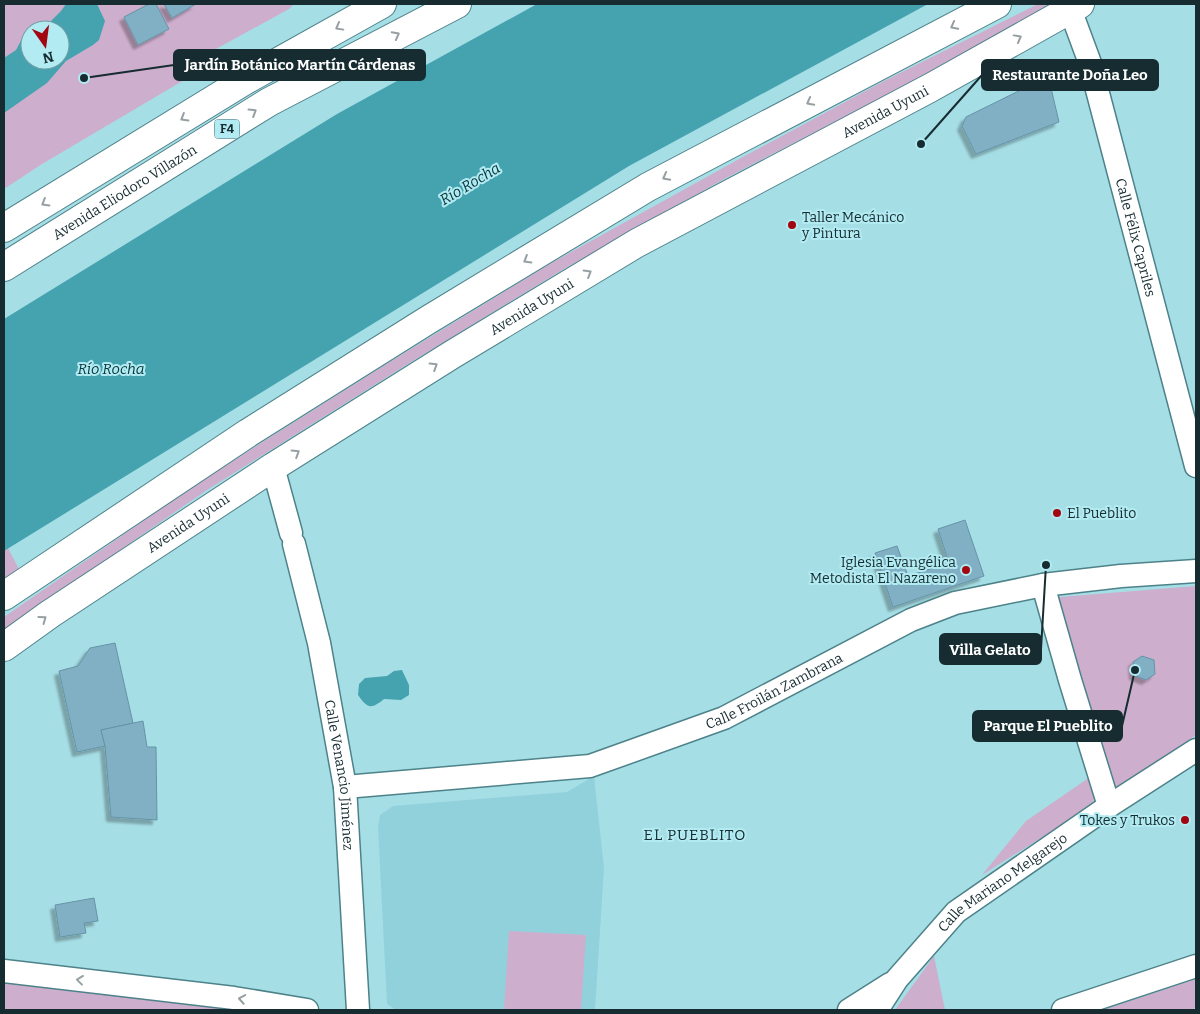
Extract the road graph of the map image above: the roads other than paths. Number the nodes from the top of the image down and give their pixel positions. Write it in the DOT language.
graph roads {
  1 [pos="382,4"];
  2 [pos="457,4"];
  3 [pos="998,4"];
  4 [pos="1080,6"];
  5 [pos="4,228"];
  6 [pos="4,267"];
  7 [pos="1196,466"];
  8 [pos="273,467"];
  9 [pos="1196,571"];
  10 [pos="1043,585"];
  11 [pos="4,596"];
  12 [pos="4,647"];
  13 [pos="1196,750"];
  14 [pos="345,787"];
  15 [pos="1109,806"];
  16 [pos="1196,966"];
  17 [pos="4,970"];
  18 [pos="897,979"];
  19 [pos="307,1010"];
  20 [pos="358,1010"];
  21 [pos="849,1010"];
  22 [pos="877,1010"];
  23 [pos="1063,1010"];
  1 -- 5 [label="main road, F4, one-way"];
  6 -- 2 [label="main road, Avenida Eliodoro Villazón / F4, one-way"];
  3 -- 11 [label="main road, one-way"];
  4 -- 7 [label="street, Calle Félix Capriles"];
  8 -- 4 [label="main road, Avenida Uyuni, one-way"];
  12 -- 8 [label="main road, Avenida Uyuni, one-way"];
  8 -- 14 [label="street, Calle Venancio Jiménez"];
  9 -- 10 [label="street, Calle Froilán Zambrana"];
  10 -- 14 [label="street, Calle Froilán Zambrana"];
  10 -- 15 [label="street"];
  13 -- 15 [label="street, Calle Mariano Melgarejo"];
  14 -- 20 [label="street, Calle Venancio Jiménez"];
  15 -- 18 [label="street, Calle Mariano Melgarejo"];
  16 -- 23 [label="street"];
  19 -- 17 [label="street, one-way"];
  18 -- 21 [label="street, Calle Mariano Melgarejo"];
  18 -- 22 [label="street, Calle Mariano Melgarejo"];
}
